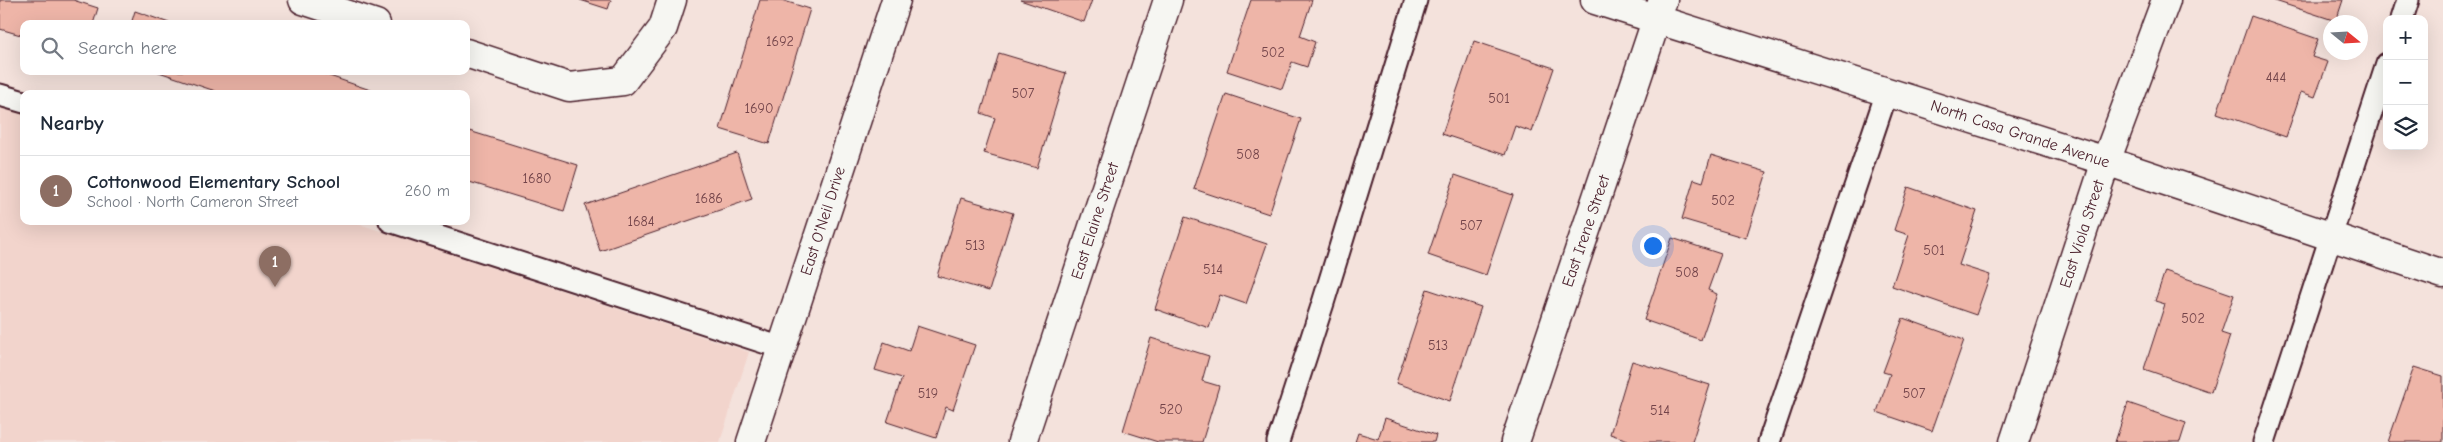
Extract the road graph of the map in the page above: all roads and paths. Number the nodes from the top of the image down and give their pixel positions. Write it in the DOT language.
graph roads {
  1 [pos="302,0"];
  2 [pos="672,0"];
  3 [pos="896,0"];
  4 [pos="1168,0"];
  5 [pos="1416,0"];
  6 [pos="1596,0"];
  7 [pos="2166,0"];
  8 [pos="2408,0"];
  9 [pos="1660,10"];
  10 [pos="2403,15"];
  11 [pos="364,20"];
  12 [pos="470,54"];
  13 [pos="2383,76"];
  14 [pos="1887,92"];
  15 [pos="0,95"];
  16 [pos="20,101"];
  17 [pos="2106,161"];
  18 [pos="402,225"];
  19 [pos="2331,236"];
  20 [pos="2443,274"];
  21 [pos="782,348"];
  22 [pos="751,442"];
  23 [pos="1022,442"];
  24 [pos="1278,442"];
  25 [pos="1515,442"];
  26 [pos="1769,442"];
  27 [pos="2014,442"];
  28 [pos="2264,442"];
  1 -- 11 [label="street"];
  2 -- 12 [label="street"];
  3 -- 21 [label="street, East O'Neil Drive"];
  4 -- 23 [label="street, East Elaine Street"];
  5 -- 24 [label="lane"];
  6 -- 9 [label="street, North Casa Grande Avenue"];
  7 -- 17 [label="street, East Viola Street"];
  8 -- 10 [label="lane"];
  9 -- 14 [label="street, North Casa Grande Avenue"];
  9 -- 25 [label="street, East Irene Street"];
  13 -- 19 [label="lane"];
  14 -- 17 [label="street, North Casa Grande Avenue"];
  14 -- 26 [label="lane"];
  15 -- 16 [label="lane"];
  17 -- 19 [label="street, North Casa Grande Avenue"];
  17 -- 27 [label="street, East Viola Street"];
  18 -- 21 [label="lane"];
  19 -- 20 [label="street, North Casa Grande Avenue"];
  19 -- 28 [label="lane"];
  21 -- 22 [label="street, East O'Neil Drive"];
}
